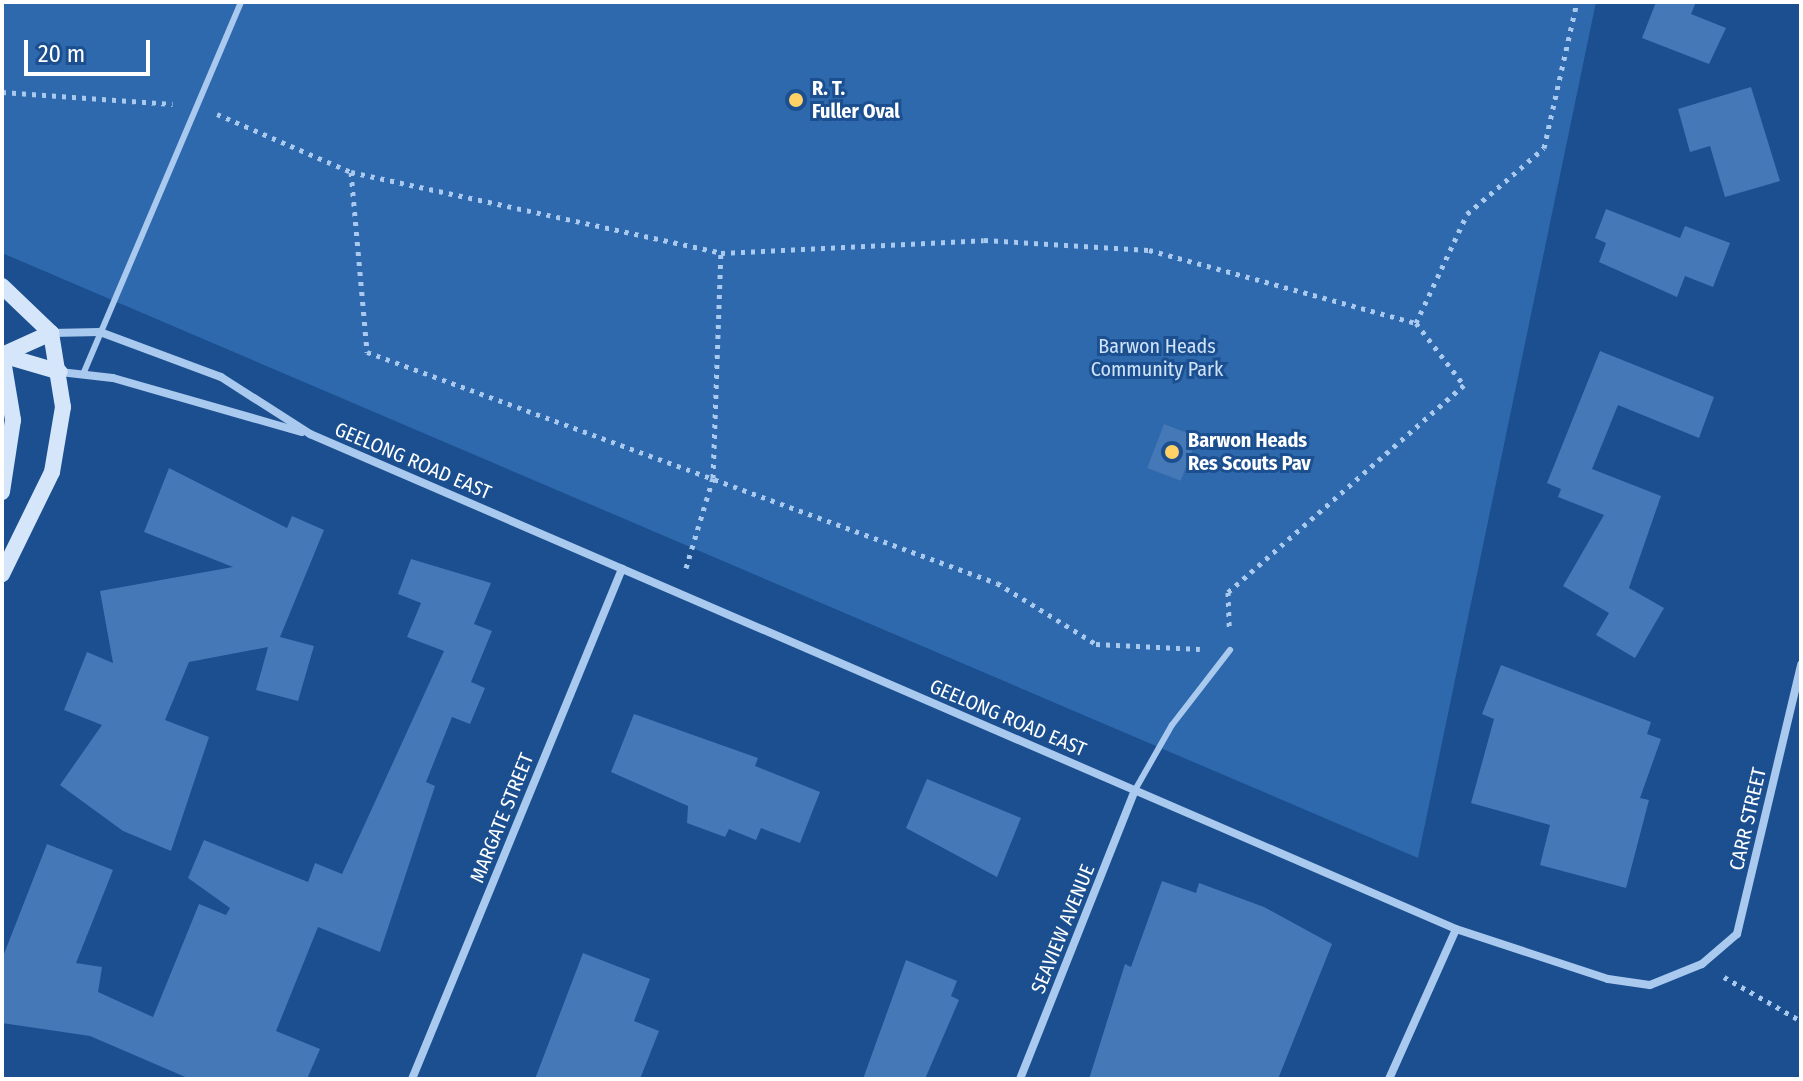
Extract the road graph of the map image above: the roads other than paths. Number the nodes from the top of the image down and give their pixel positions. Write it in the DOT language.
graph roads {
  1 [pos="241,2"];
  2 [pos="2,286"];
  3 [pos="100,332"];
  4 [pos="51,333"];
  5 [pos="2,355"];
  6 [pos="60,372"];
  7 [pos="84,372"];
  8 [pos="310,434"];
  9 [pos="2,492"];
  10 [pos="622,569"];
  11 [pos="2,574"];
  12 [pos="1230,650"];
  13 [pos="1801,665"];
  14 [pos="1135,790"];
  15 [pos="1456,929"];
  16 [pos="1702,964"];
  17 [pos="412,1079"];
  18 [pos="1020,1079"];
  19 [pos="1389,1079"];
  1 -- 3 [label="lane"];
  2 -- 4 [label="street"];
  3 -- 4 [label="street, GEELONG ROAD EAST"];
  3 -- 7 [label="lane"];
  3 -- 8 [label="street, GEELONG ROAD EAST"];
  4 -- 5 [label="street"];
  4 -- 6 [label="street"];
  5 -- 6 [label="street"];
  5 -- 9 [label="street"];
  6 -- 7 [label="street, GEELONG ROAD EAST"];
  6 -- 11 [label="street"];
  7 -- 8 [label="street, GEELONG ROAD EAST"];
  8 -- 10 [label="street, GEELONG ROAD EAST"];
  10 -- 14 [label="street, GEELONG ROAD EAST"];
  10 -- 17 [label="street, MARGATE STREET"];
  12 -- 14 [label="lane"];
  13 -- 16 [label="street, CARR STREET"];
  14 -- 15 [label="street, GEELONG ROAD EAST"];
  14 -- 18 [label="street, SEAVIEW AVENUE"];
  15 -- 16 [label="street, GEELONG ROAD EAST"];
  15 -- 19 [label="street"];
}
